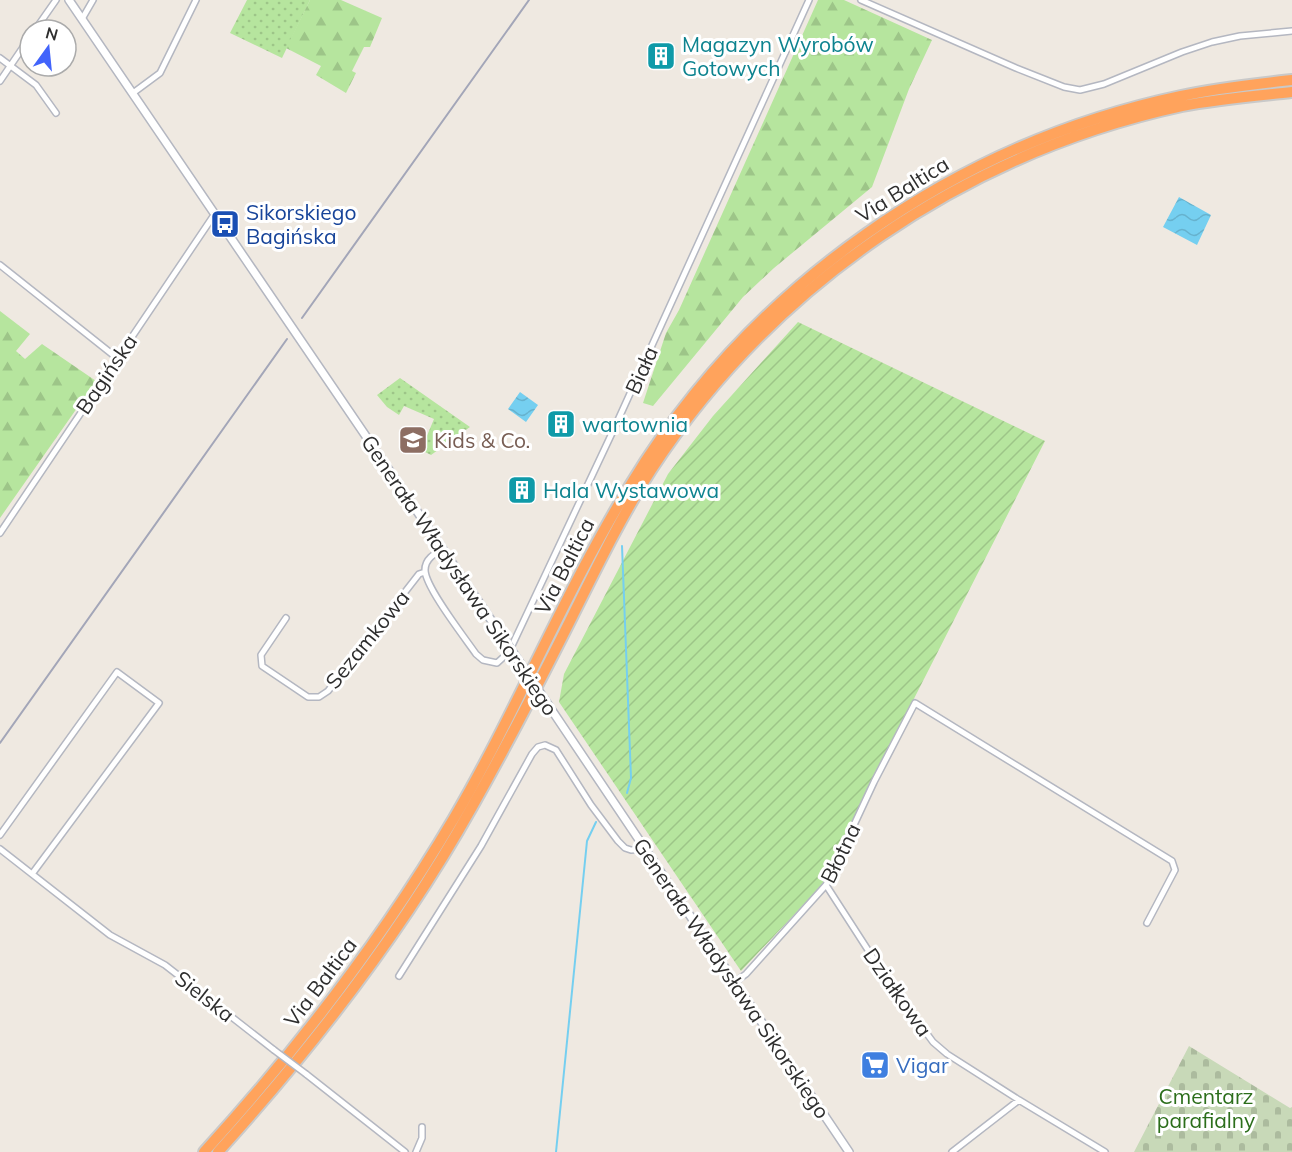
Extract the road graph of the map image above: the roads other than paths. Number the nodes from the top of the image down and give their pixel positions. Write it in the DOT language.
graph roads {
  1 [pos="56,0"];
  2 [pos="69,0"];
  3 [pos="93,0"];
  4 [pos="196,0"];
  5 [pos="809,0"];
  6 [pos="861,0"];
  7 [pos="43,18"];
  8 [pos="82,19"];
  9 [pos="1292,31"];
  10 [pos="18,56"];
  11 [pos="0,58"];
  12 [pos="11,66"];
  13 [pos="1292,80"];
  14 [pos="0,81"];
  15 [pos="1292,92"];
  16 [pos="134,93"];
  17 [pos="56,113"];
  18 [pos="214,215"];
  19 [pos="0,265"];
  20 [pos="117,358"];
  21 [pos="0,533"];
  22 [pos="442,549"];
  23 [pos="425,572"];
  24 [pos="286,618"];
  25 [pos="0,835"];
  26 [pos="0,849"];
  27 [pos="645,849"];
  28 [pos="32,874"];
  29 [pos="826,885"];
  30 [pos="1147,923"];
  31 [pos="399,976"];
  32 [pos="735,982"];
  33 [pos="1018,1101"];
  34 [pos="422,1127"];
  35 [pos="204,1152"];
  36 [pos="218,1152"];
  37 [pos="405,1152"];
  38 [pos="416,1152"];
  39 [pos="849,1152"];
  40 [pos="952,1152"];
  41 [pos="1105,1152"];
  1 -- 7 [label="street"];
  2 -- 8 [label="street, Generała Władysława Sikorskiego"];
  3 -- 8 [label="street"];
  4 -- 16 [label="street"];
  5 -- 23 [label="street, Biała"];
  6 -- 9 [label="street"];
  8 -- 16 [label="street, Generała Władysława Sikorskiego"];
  10 -- 12 [label="street"];
  11 -- 12 [label="street"];
  12 -- 14 [label="street"];
  12 -- 17 [label="street"];
  13 -- 35 [label="highway, Via Baltica"];
  15 -- 36 [label="highway, Via Baltica"];
  16 -- 18 [label="street, Generała Władysława Sikorskiego"];
  18 -- 20 [label="street, Bagińska"];
  18 -- 22 [label="street, Generała Władysława Sikorskiego"];
  19 -- 20 [label="street"];
  20 -- 21 [label="street, Bagińska"];
  22 -- 23 [label="street"];
  22 -- 27 [label="street, Generała Władysława Sikorskiego, bridge"];
  23 -- 24 [label="street, Sezamkowa"];
  25 -- 28 [label="street"];
  26 -- 28 [label="street, Sielska"];
  27 -- 31 [label="street"];
  27 -- 32 [label="street, Generała Władysława Sikorskiego"];
  28 -- 37 [label="street, Sielska, bridge"];
  29 -- 30 [label="street, Błotna"];
  29 -- 32 [label="street, Błotna"];
  29 -- 33 [label="street, Działkowa"];
  32 -- 39 [label="street, Generała Władysława Sikorskiego"];
  33 -- 40 [label="street"];
  33 -- 41 [label="street, Działkowa"];
  34 -- 38 [label="street"];
}
